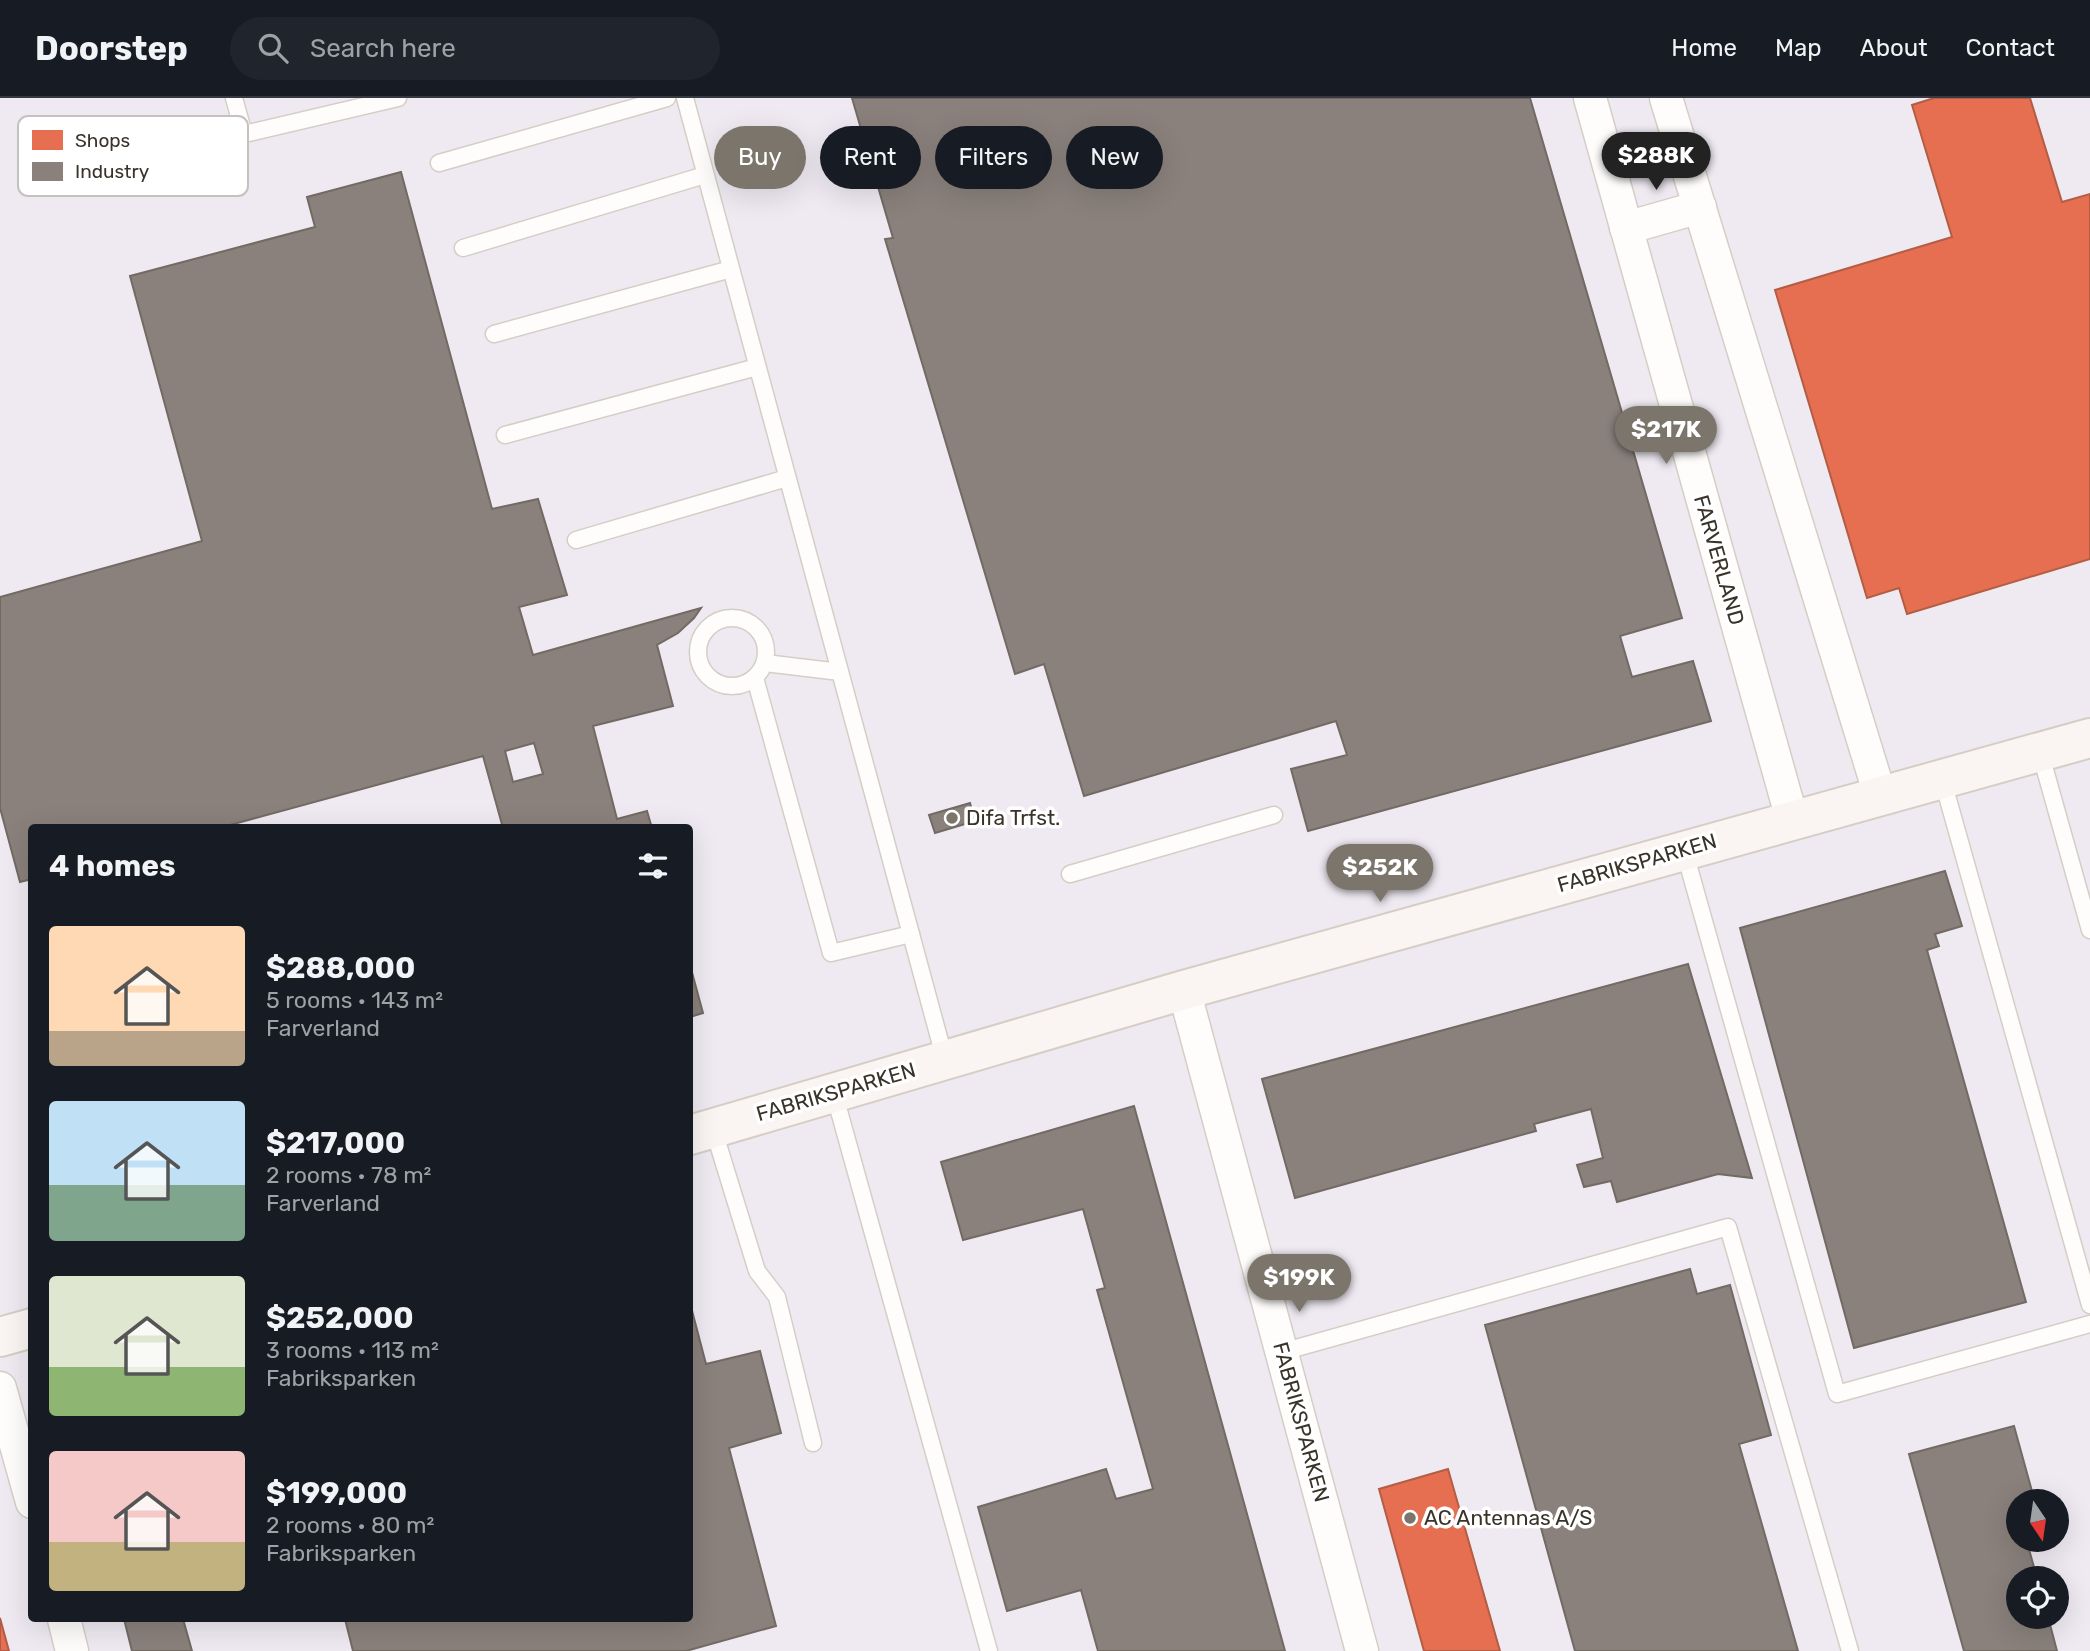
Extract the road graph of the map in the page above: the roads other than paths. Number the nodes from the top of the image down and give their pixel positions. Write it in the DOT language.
graph roads {
  1 [pos="234,98"];
  2 [pos="398,98"];
  3 [pos="667,98"];
  4 [pos="685,98"];
  5 [pos="1590,98"];
  6 [pos="1666,98"];
  7 [pos="239,116"];
  8 [pos="248,133"];
  9 [pos="439,163"];
  10 [pos="705,176"];
  11 [pos="1700,207"];
  12 [pos="1626,228"];
  13 [pos="463,248"];
  14 [pos="731,269"];
  15 [pos="494,334"];
  16 [pos="758,367"];
  17 [pos="505,435"];
  18 [pos="787,478"];
  19 [pos="576,540"];
  20 [pos="765,663"];
  21 [pos="840,673"];
  22 [pos="755,678"];
  23 [pos="2090,738"];
  24 [pos="2040,752"];
  25 [pos="1942,778"];
  26 [pos="1880,795"];
  27 [pos="1274,815"];
  28 [pos="1792,819"];
  29 [pos="1684,850"];
  30 [pos="1070,874"];
  31 [pos="2090,930"];
  32 [pos="911,934"];
  33 [pos="1184,990"];
  34 [pos="945,1060"];
  35 [pos="834,1093"];
  36 [pos="701,1132"];
  37 [pos="2090,1305"];
  38 [pos="2090,1324"];
  39 [pos="28,1329"];
  40 [pos="0,1337"];
  41 [pos="1282,1352"];
  42 [pos="0,1388"];
  43 [pos="813,1443"];
  44 [pos="28,1488"];
  45 [pos="65,1622"];
  46 [pos="72,1651"];
  47 [pos="989,1651"];
  48 [pos="1362,1651"];
  49 [pos="1850,1651"];
  1 -- 7 [label="lane"];
  2 -- 8 [label="lane"];
  3 -- 9 [label="lane"];
  4 -- 10 [label="lane"];
  5 -- 12 [label="street, FARVERLAND"];
  6 -- 11 [label="street"];
  10 -- 13 [label="lane"];
  10 -- 14 [label="lane"];
  11 -- 12 [label="street"];
  11 -- 26 [label="street"];
  12 -- 28 [label="street, FARVERLAND"];
  14 -- 15 [label="lane"];
  14 -- 16 [label="lane"];
  16 -- 17 [label="lane"];
  16 -- 18 [label="lane"];
  18 -- 19 [label="lane"];
  18 -- 21 [label="lane"];
  20 -- 21 [label="lane"];
  20 -- 22 [label="lane"];
  20 -- 22 [label="lane"];
  21 -- 32 [label="lane"];
  22 -- 32 [label="lane"];
  23 -- 24 [label="street, FABRIKSPARKEN"];
  24 -- 25 [label="street, FABRIKSPARKEN"];
  24 -- 31 [label="lane"];
  25 -- 26 [label="street, FABRIKSPARKEN"];
  25 -- 37 [label="lane"];
  26 -- 28 [label="street, FABRIKSPARKEN"];
  27 -- 30 [label="lane"];
  28 -- 29 [label="street, FABRIKSPARKEN"];
  29 -- 33 [label="street, FABRIKSPARKEN"];
  29 -- 38 [label="lane"];
  32 -- 34 [label="lane"];
  33 -- 34 [label="street, FABRIKSPARKEN"];
  33 -- 41 [label="street, FABRIKSPARKEN"];
  34 -- 35 [label="street, FABRIKSPARKEN"];
  35 -- 36 [label="street, FABRIKSPARKEN"];
  35 -- 47 [label="lane"];
  36 -- 43 [label="lane"];
  39 -- 40 [label="street"];
  41 -- 48 [label="street, FABRIKSPARKEN"];
  41 -- 49 [label="lane"];
  42 -- 44 [label="street"];
  45 -- 46 [label="street"];
}
